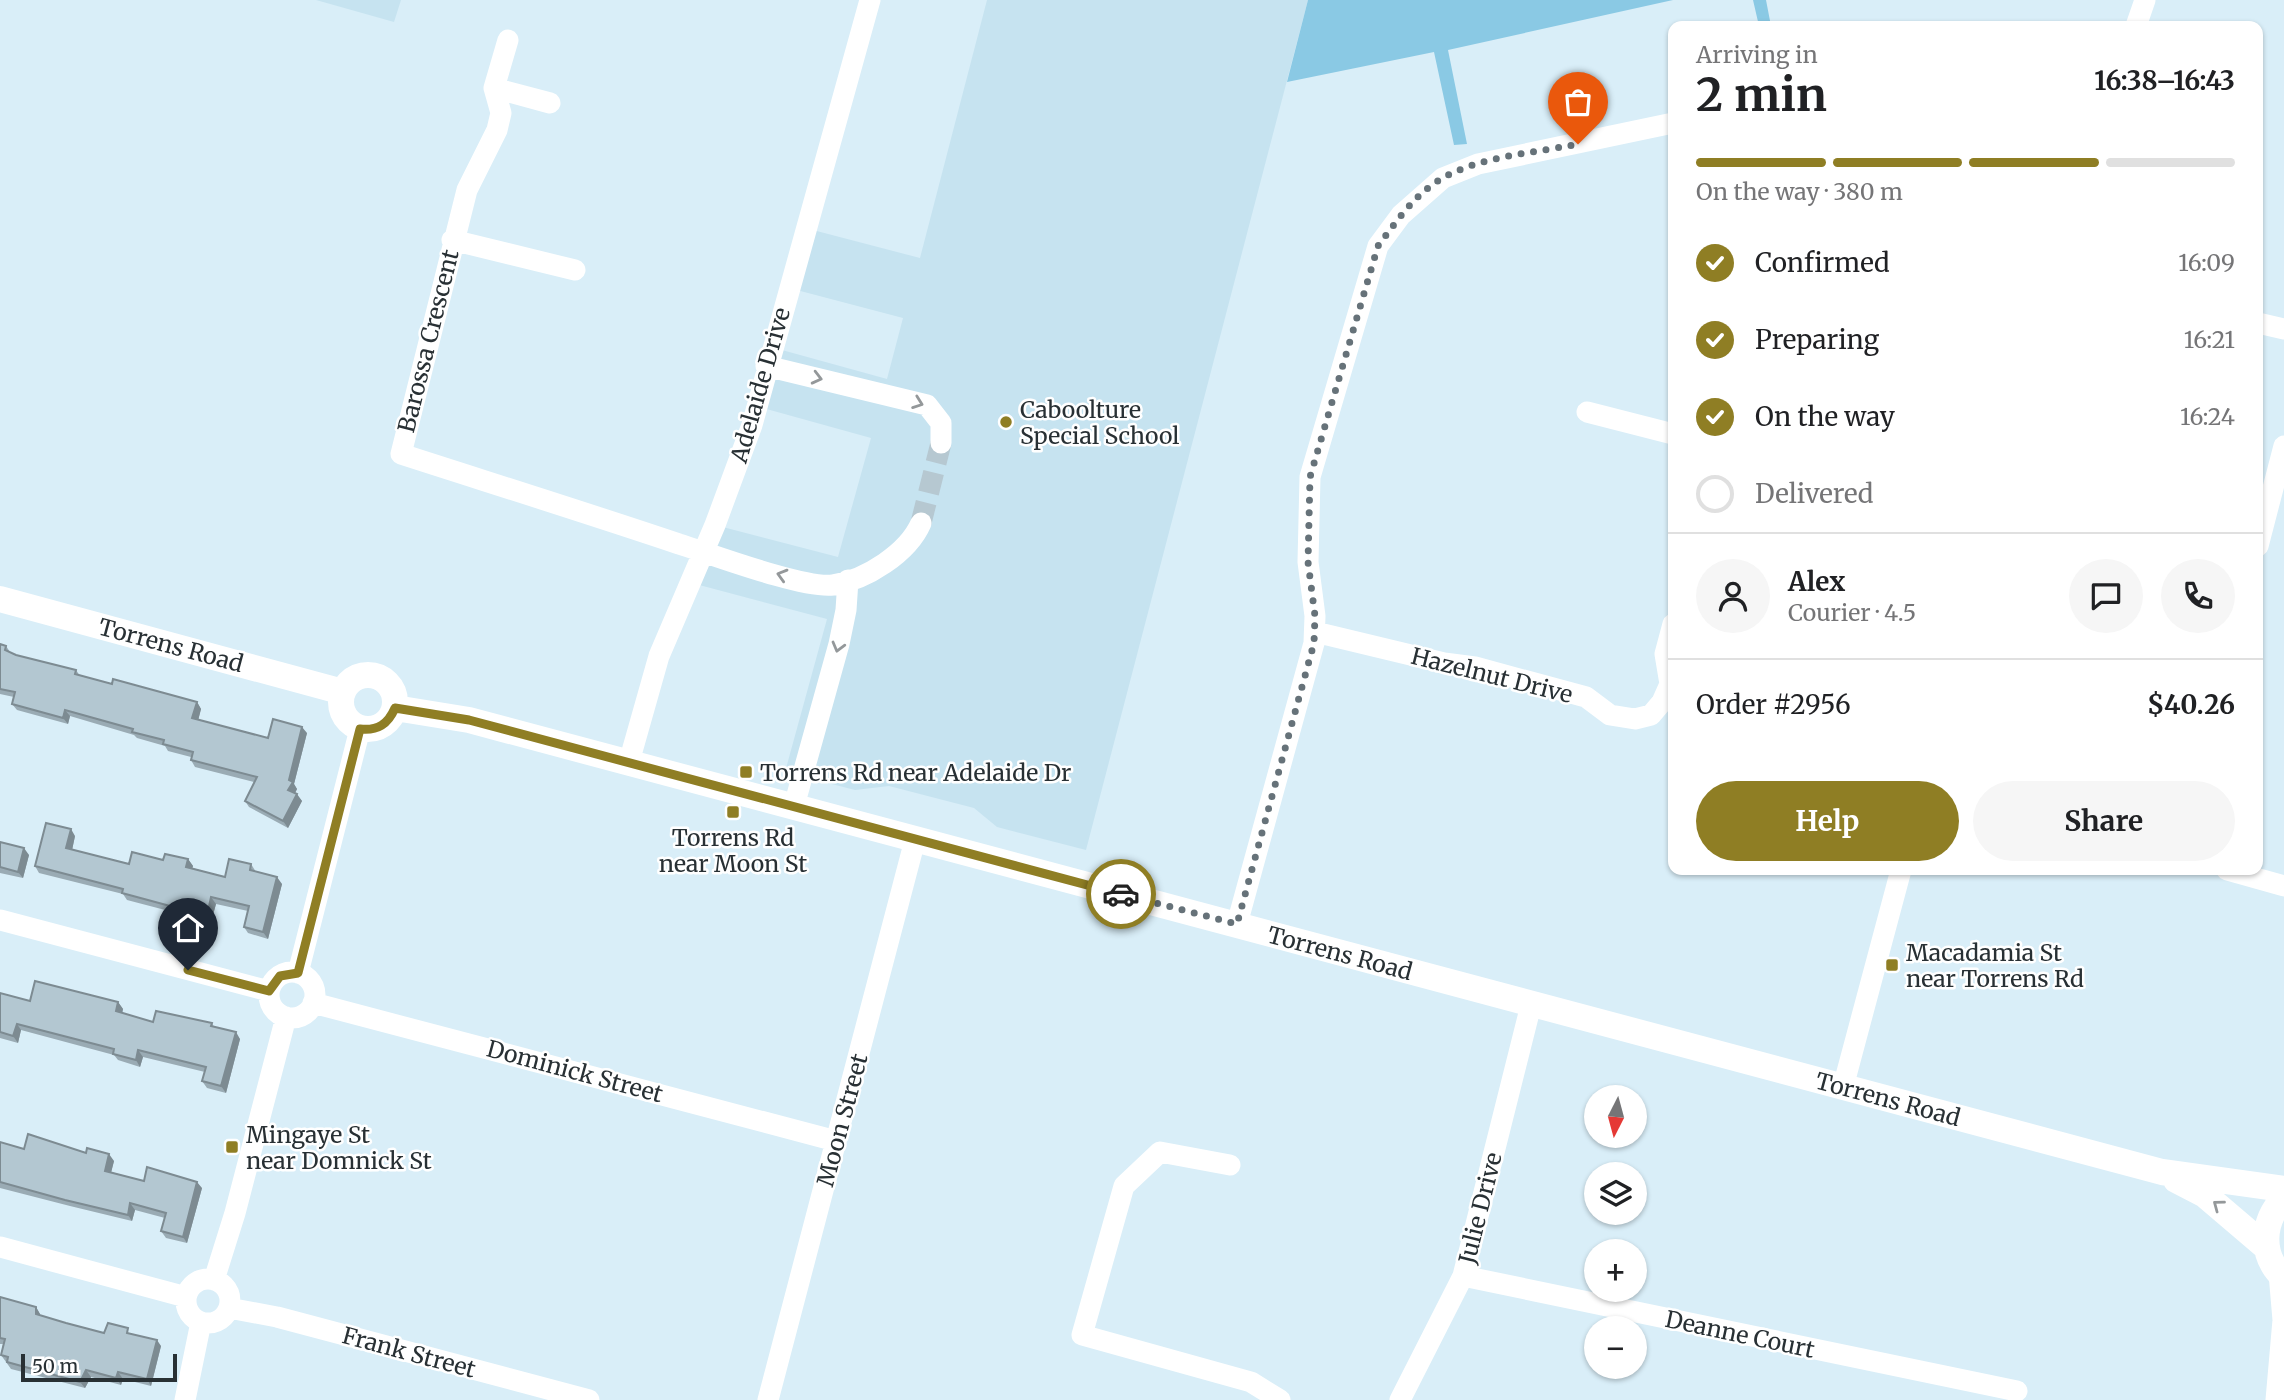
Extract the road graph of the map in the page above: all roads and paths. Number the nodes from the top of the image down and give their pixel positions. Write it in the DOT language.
graph roads {
  1 [pos="870,0"];
  2 [pos="2146,0"];
  3 [pos="2138,21"];
  4 [pos="508,40"];
  5 [pos="494,88"];
  6 [pos="550,103"];
  7 [pos="1668,124"];
  8 [pos="452,240"];
  9 [pos="575,270"];
  10 [pos="2263,324"];
  11 [pos="2284,329"];
  12 [pos="766,366"];
  13 [pos="1587,412"];
  14 [pos="1668,433"];
  15 [pos="941,443"];
  16 [pos="2284,446"];
  17 [pos="921,523"];
  18 [pos="2263,527"];
  19 [pos="703,552"];
  20 [pos="848,580"];
  21 [pos="0,599"];
  22 [pos="1315,632"];
  23 [pos="1668,643"];
  24 [pos="1668,672"];
  25 [pos="1668,688"];
  26 [pos="343,692"];
  27 [pos="395,708"];
  28 [pos="360,729"];
  29 [pos="629,762"];
  30 [pos="794,806"];
  31 [pos="915,840"];
  32 [pos="1900,875"];
  33 [pos="2245,875"];
  34 [pos="2284,886"];
  35 [pos="0,920"];
  36 [pos="1237,924"];
  37 [pos="298,973"];
  38 [pos="269,991"];
  39 [pos="313,1003"];
  40 [pos="1531,1005"];
  41 [pos="286,1017"];
  42 [pos="1843,1087"];
  43 [pos="836,1141"];
  44 [pos="1230,1165"];
  45 [pos="2162,1172"];
  46 [pos="2284,1189"];
  47 [pos="2284,1198"];
  48 [pos="0,1247"];
  49 [pos="2266,1247"];
  50 [pos="2281,1275"];
  51 [pos="1463,1276"];
  52 [pos="214,1280"];
  53 [pos="186,1297"];
  54 [pos="229,1308"];
  55 [pos="201,1322"];
  56 [pos="2284,1386"];
  57 [pos="2017,1391"];
  58 [pos="184,1400"];
  59 [pos="589,1400"];
  60 [pos="768,1400"];
  61 [pos="1280,1400"];
  62 [pos="1400,1400"];
  63 [pos="2277,1400"];
  1 -- 12 [label="street, Adelaide Drive"];
  2 -- 3 [label="street"];
  4 -- 5 [label="street, Barossa Crescent"];
  5 -- 6 [label="street"];
  5 -- 8 [label="street, Barossa Crescent"];
  7 -- 22 [label="street"];
  8 -- 9 [label="street"];
  8 -- 19 [label="street, Barossa Crescent"];
  10 -- 11 [label="street"];
  12 -- 15 [label="street, one-way"];
  12 -- 19 [label="street, Adelaide Drive"];
  13 -- 14 [label="street"];
  16 -- 18 [label="street"];
  17 -- 20 [label="street"];
  20 -- 19 [label="street, one-way"];
  19 -- 29 [label="street, Adelaide Drive"];
  20 -- 30 [label="street, one-way"];
  21 -- 26 [label="main road, Torrens Road"];
  22 -- 25 [label="street, Hazelnut Drive"];
  22 -- 36 [label="street"];
  23 -- 24 [label="street, Hazelnut Drive"];
  26 -- 27 [label="main road"];
  26 -- 28 [label="main road"];
  27 -- 28 [label="main road"];
  27 -- 29 [label="main road, Torrens Road"];
  28 -- 37 [label="street"];
  29 -- 30 [label="main road, Torrens Road"];
  30 -- 31 [label="main road, Torrens Road"];
  31 -- 36 [label="main road, Torrens Road"];
  31 -- 43 [label="street, Moon Street"];
  32 -- 42 [label="street"];
  33 -- 34 [label="street"];
  35 -- 38 [label="street"];
  36 -- 40 [label="main road, Torrens Road"];
  37 -- 38 [label="street"];
  37 -- 39 [label="street"];
  38 -- 41 [label="street"];
  39 -- 41 [label="street"];
  39 -- 43 [label="street, Dominick Street"];
  40 -- 42 [label="main road, Torrens Road"];
  40 -- 51 [label="street, Julie Drive"];
  41 -- 52 [label="street"];
  42 -- 45 [label="main road, Torrens Road"];
  43 -- 60 [label="street, Moon Street"];
  44 -- 61 [label="street"];
  45 -- 46 [label="main road, Torrens Road"];
  49 -- 45 [label="main road, Torrens Road, one-way"];
  47 -- 49 [label="main road"];
  48 -- 53 [label="street"];
  49 -- 50 [label="main road"];
  50 -- 63 [label="street"];
  51 -- 57 [label="street, Deanne Court"];
  51 -- 62 [label="street, Julie Drive"];
  52 -- 53 [label="street"];
  52 -- 54 [label="street"];
  53 -- 55 [label="street"];
  54 -- 55 [label="street"];
  54 -- 59 [label="street, Frank Street"];
  55 -- 58 [label="street"];
  56 -- 63 [label="street"];
}
